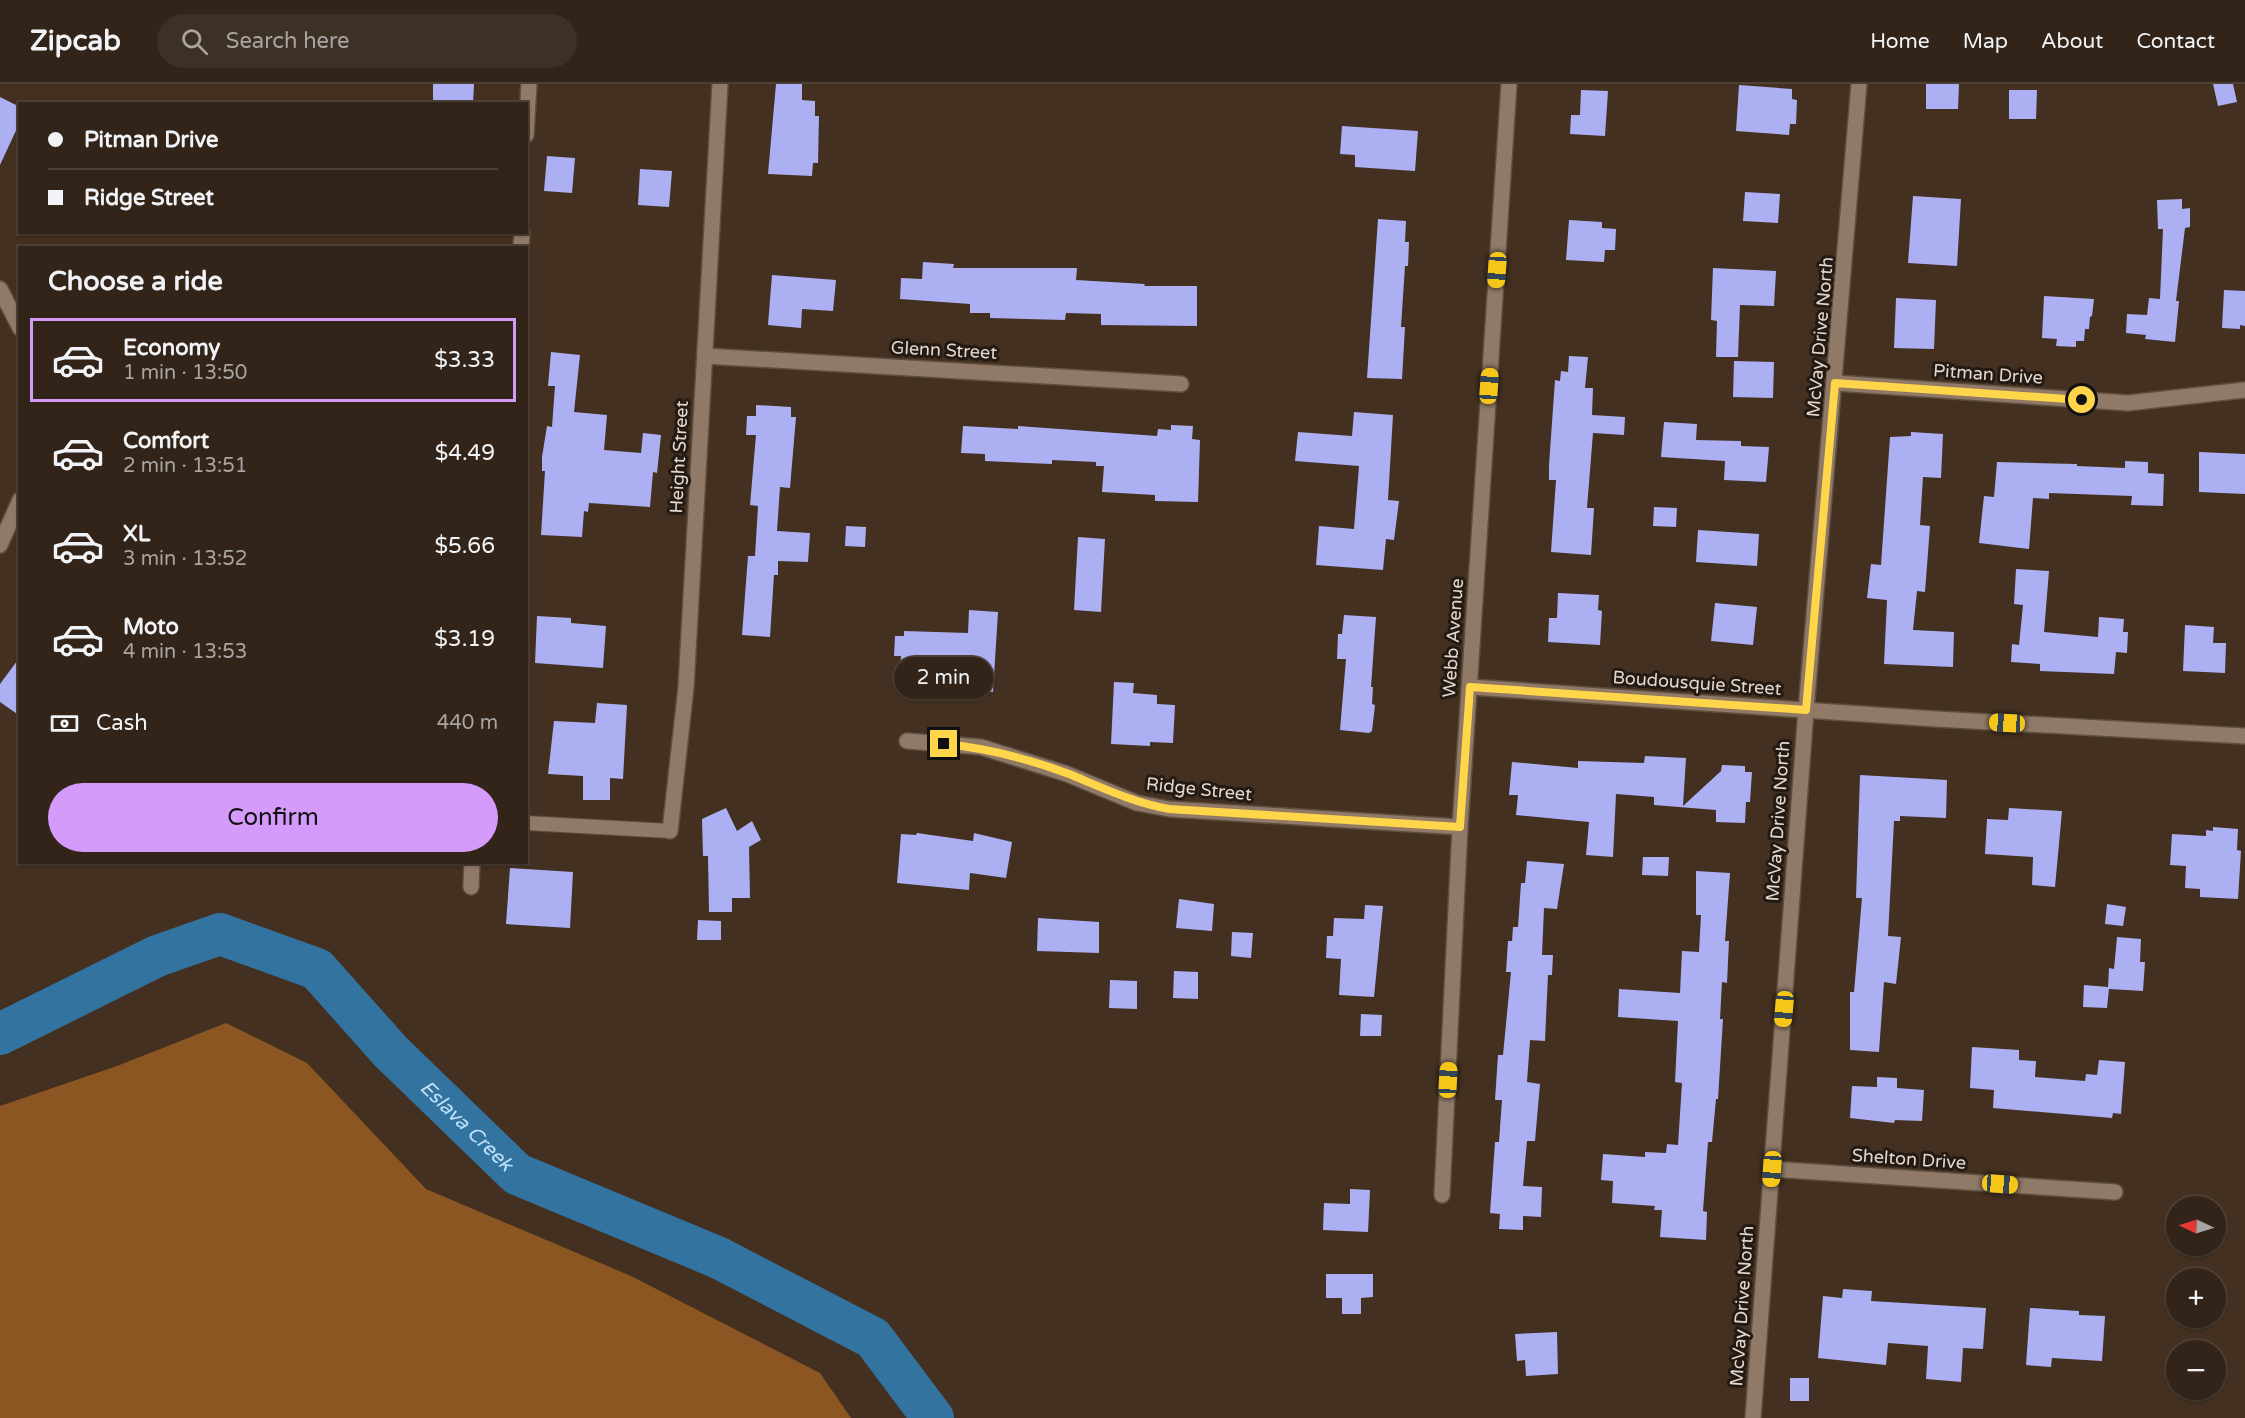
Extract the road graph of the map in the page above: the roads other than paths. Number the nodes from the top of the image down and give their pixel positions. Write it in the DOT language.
graph roads {
  1 [pos="529,84"];
  2 [pos="720,84"];
  3 [pos="1509,84"];
  4 [pos="1859,84"];
  5 [pos="528,104"];
  6 [pos="0,289"];
  7 [pos="18,324"];
  8 [pos="705,356"];
  9 [pos="1835,383"];
  10 [pos="1181,384"];
  11 [pos="2245,390"];
  12 [pos="18,504"];
  13 [pos="0,545"];
  14 [pos="1470,687"];
  15 [pos="1806,710"];
  16 [pos="2245,736"];
  17 [pos="907,741"];
  18 [pos="528,823"];
  19 [pos="1460,827"];
  20 [pos="670,831"];
  21 [pos="472,864"];
  22 [pos="471,887"];
  23 [pos="1772,1169"];
  24 [pos="2115,1192"];
  25 [pos="1442,1195"];
  26 [pos="1753,1418"];
  1 -- 5 [label="street"];
  2 -- 8 [label="street, Height Street"];
  3 -- 14 [label="street, Webb Avenue"];
  4 -- 9 [label="street, McVay Drive North"];
  6 -- 7 [label="street"];
  8 -- 10 [label="street, Glenn Street"];
  8 -- 20 [label="street, Height Street"];
  9 -- 11 [label="street, Pitman Drive"];
  9 -- 15 [label="street, McVay Drive North"];
  12 -- 13 [label="street"];
  14 -- 15 [label="street, Boudousquie Street"];
  14 -- 19 [label="street, Webb Avenue"];
  15 -- 16 [label="street, Boudousquie Street"];
  15 -- 23 [label="street, McVay Drive North"];
  17 -- 19 [label="street, Ridge Street"];
  18 -- 20 [label="lane"];
  19 -- 25 [label="street, Webb Avenue"];
  21 -- 22 [label="street"];
  23 -- 24 [label="street, Shelton Drive"];
  23 -- 26 [label="street, McVay Drive North"];
}
